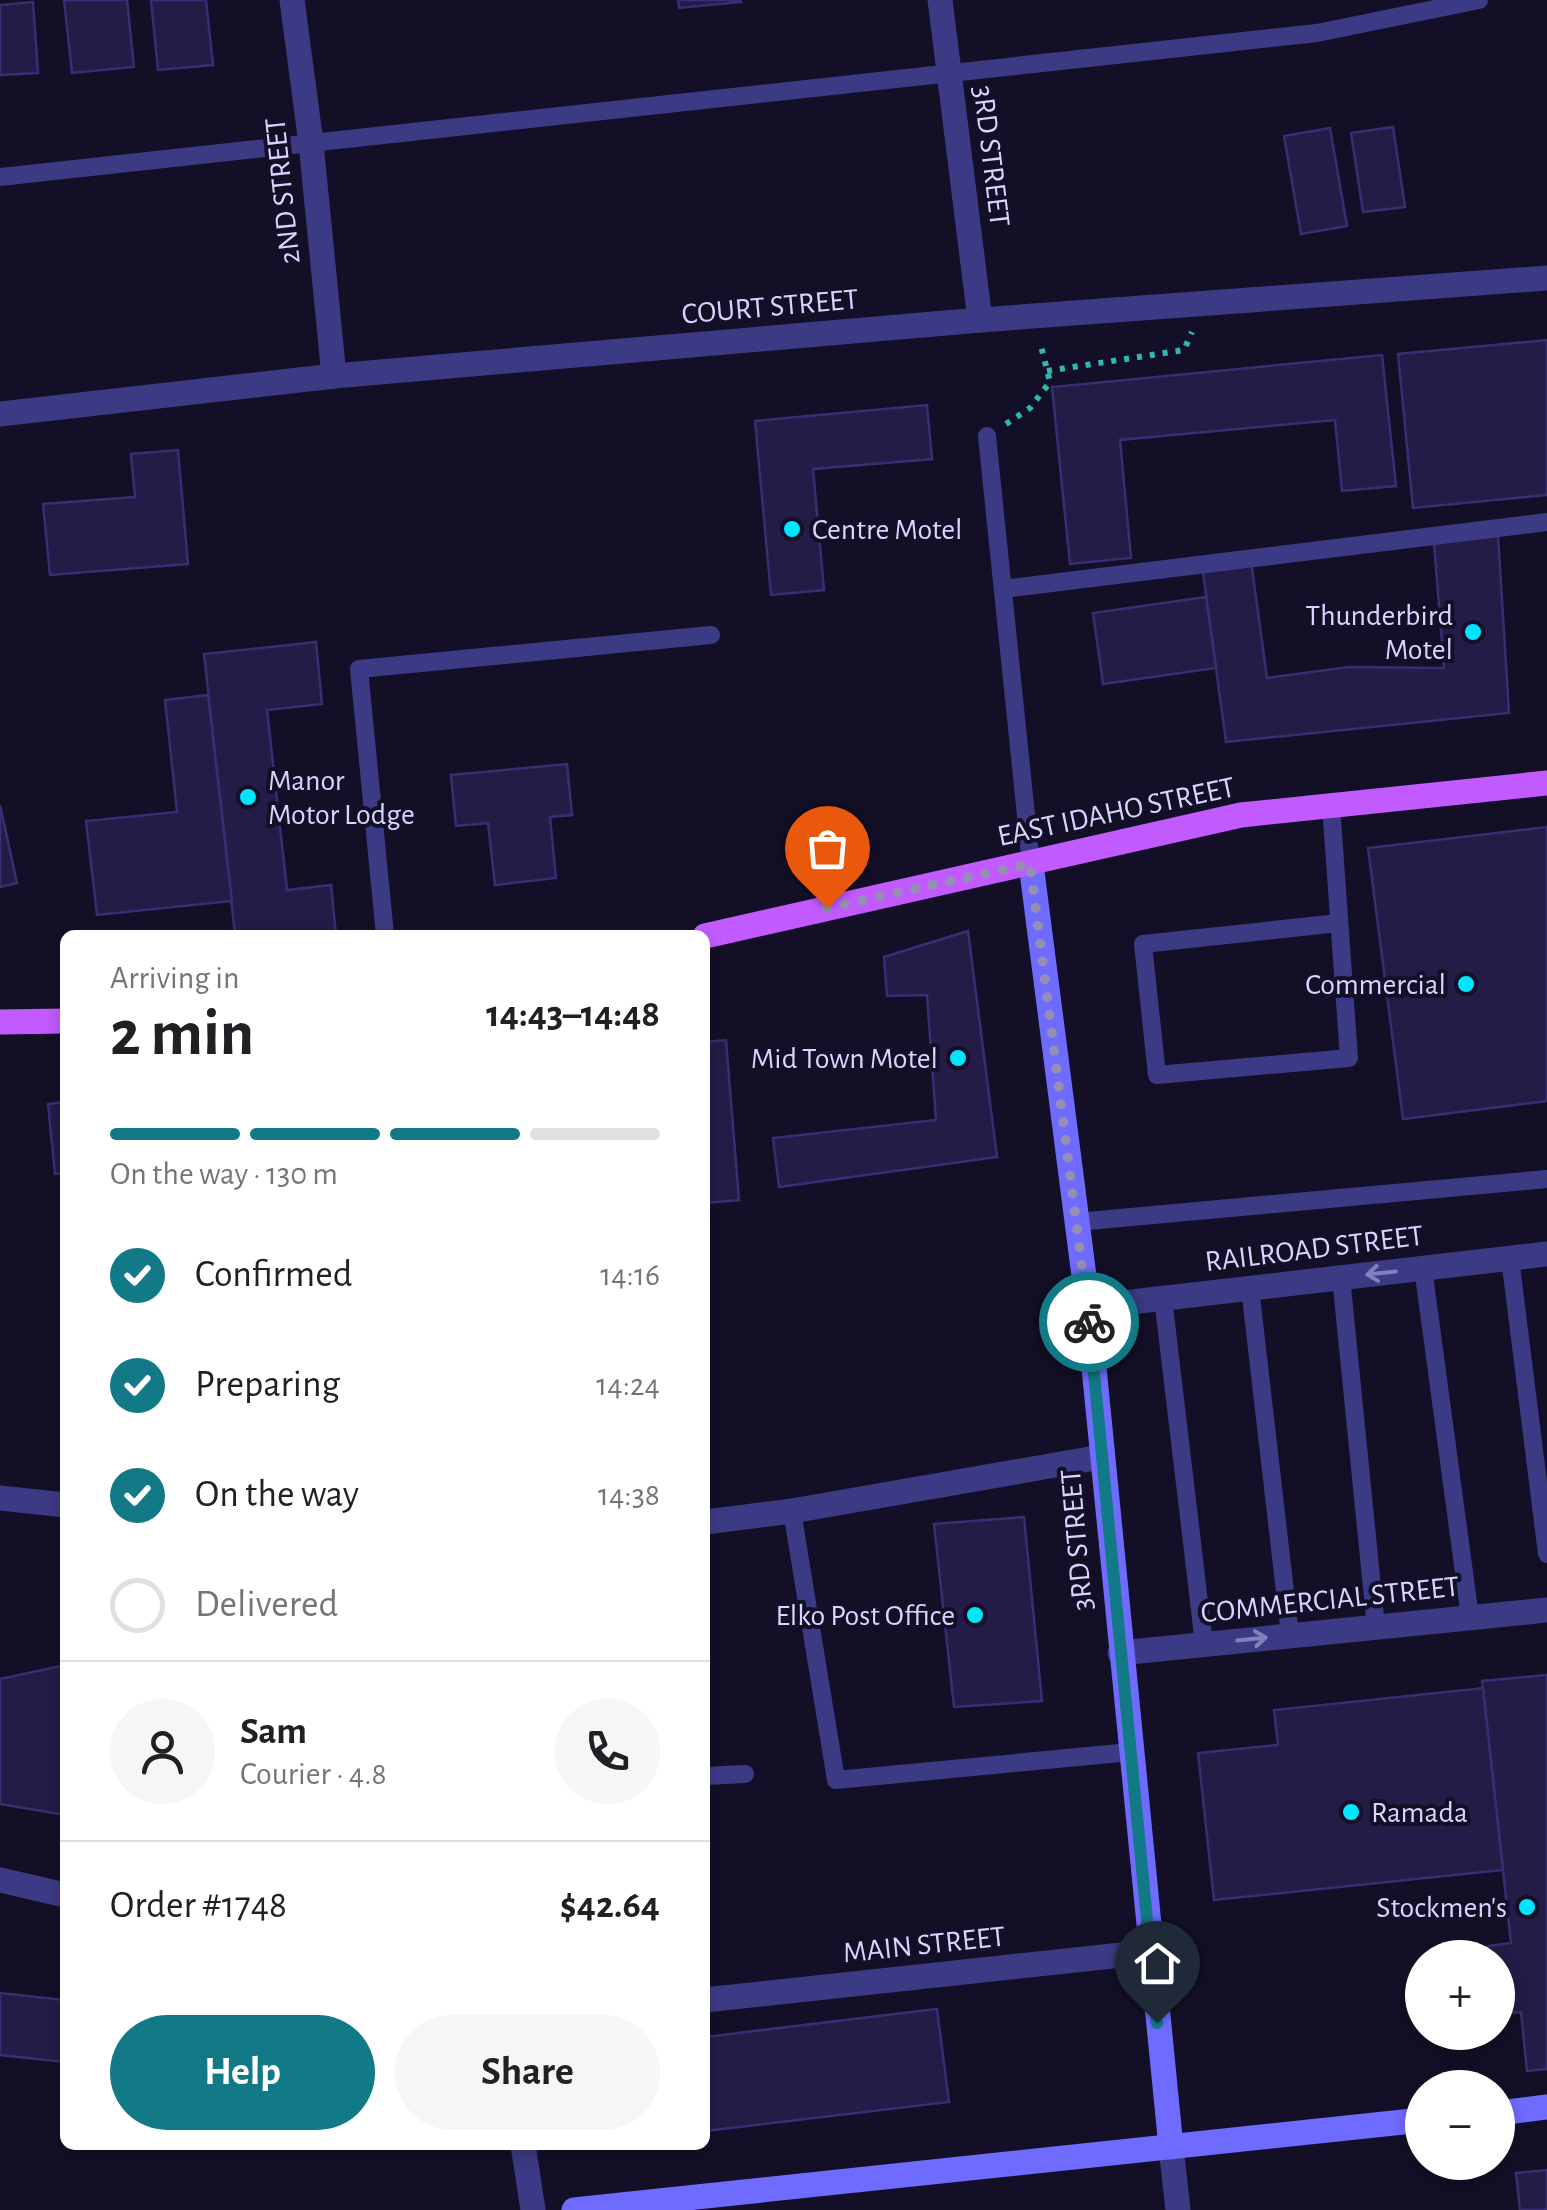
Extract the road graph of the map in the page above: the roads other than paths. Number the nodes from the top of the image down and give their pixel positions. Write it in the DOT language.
graph roads {
  1 [pos="292,0"];
  2 [pos="940,0"];
  3 [pos="1479,0"];
  4 [pos="949,72"];
  5 [pos="311,143"];
  6 [pos="0,178"];
  7 [pos="1547,278"];
  8 [pos="980,320"];
  9 [pos="334,376"];
  10 [pos="0,414"];
  11 [pos="988,436"];
  12 [pos="1547,522"];
  13 [pos="1002,589"];
  14 [pos="711,635"];
  15 [pos="1547,782"];
  16 [pos="1331,806"];
  17 [pos="1030,864"];
  18 [pos="1339,923"];
  19 [pos="384,930"];
  20 [pos="710,935"];
  21 [pos="0,1022"];
  22 [pos="60,1022"];
  23 [pos="1547,1178"];
  24 [pos="1077,1222"];
  25 [pos="1547,1254"];
  26 [pos="1510,1258"];
  27 [pos="1424,1268"];
  28 [pos="1341,1277"];
  29 [pos="1250,1288"];
  30 [pos="1163,1298"];
  31 [pos="1088,1306"];
  32 [pos="1101,1456"];
  33 [pos="0,1498"];
  34 [pos="60,1504"];
  35 [pos="792,1511"];
  36 [pos="710,1521"];
  37 [pos="1547,1554"];
  38 [pos="1547,1610"];
  39 [pos="1470,1617"];
  40 [pos="1376,1627"];
  41 [pos="1290,1636"];
  42 [pos="1204,1644"];
  43 [pos="1120,1652"];
  44 [pos="1130,1752"];
  45 [pos="744,1774"];
  46 [pos="710,1776"];
  47 [pos="0,1880"];
  48 [pos="60,1894"];
  49 [pos="1150,1952"];
  50 [pos="710,1999"];
  51 [pos="1547,2108"];
  52 [pos="1515,2111"];
  53 [pos="1405,2122"];
  54 [pos="1171,2147"];
  55 [pos="524,2150"];
  56 [pos="533,2210"];
  57 [pos="574,2210"];
  58 [pos="1178,2210"];
  1 -- 5 [label="street, 2ND STREET"];
  2 -- 4 [label="street, 3RD STREET"];
  3 -- 4 [label="lane"];
  4 -- 5 [label="lane"];
  4 -- 8 [label="street, 3RD STREET"];
  5 -- 6 [label="lane"];
  5 -- 9 [label="street, 2ND STREET"];
  7 -- 8 [label="street, COURT STREET"];
  8 -- 9 [label="street, COURT STREET"];
  9 -- 10 [label="street, COURT STREET"];
  11 -- 13 [label="lane"];
  12 -- 13 [label="lane"];
  13 -- 17 [label="lane"];
  14 -- 19 [label="lane"];
  15 -- 16 [label="main road, EAST IDAHO STREET"];
  16 -- 17 [label="main road, EAST IDAHO STREET"];
  16 -- 18 [label="lane"];
  17 -- 20 [label="main road, EAST IDAHO STREET"];
  17 -- 24 [label="street, 3RD STREET"];
  18 -- 18 [label="lane"];
  21 -- 22 [label="main road"];
  23 -- 24 [label="lane"];
  24 -- 31 [label="street, 3RD STREET"];
  25 -- 26 [label="street, RAILROAD STREET"];
  26 -- 27 [label="street, RAILROAD STREET"];
  26 -- 37 [label="lane"];
  27 -- 28 [label="street, RAILROAD STREET, one-way"];
  27 -- 39 [label="lane"];
  28 -- 29 [label="street, RAILROAD STREET"];
  28 -- 40 [label="lane"];
  29 -- 30 [label="street, RAILROAD STREET"];
  29 -- 41 [label="lane"];
  30 -- 31 [label="street, RAILROAD STREET"];
  30 -- 42 [label="lane"];
  31 -- 32 [label="street, 3RD STREET"];
  32 -- 35 [label="street"];
  32 -- 43 [label="street, 3RD STREET"];
  33 -- 34 [label="street"];
  35 -- 36 [label="street"];
  35 -- 44 [label="lane"];
  38 -- 39 [label="street, COMMERCIAL STREET"];
  39 -- 40 [label="street, COMMERCIAL STREET"];
  40 -- 41 [label="street, COMMERCIAL STREET"];
  42 -- 41 [label="street, COMMERCIAL STREET, one-way"];
  42 -- 43 [label="street, COMMERCIAL STREET"];
  43 -- 44 [label="street, 3RD STREET"];
  44 -- 49 [label="street, 3RD STREET"];
  45 -- 46 [label="lane"];
  47 -- 48 [label="street"];
  49 -- 50 [label="street, MAIN STREET"];
  49 -- 54 [label="street, 3RD STREET"];
  51 -- 52 [label="street"];
  53 -- 54 [label="street"];
  54 -- 57 [label="street"];
  54 -- 58 [label="street, 3RD STREET"];
  55 -- 56 [label="street"];
}
